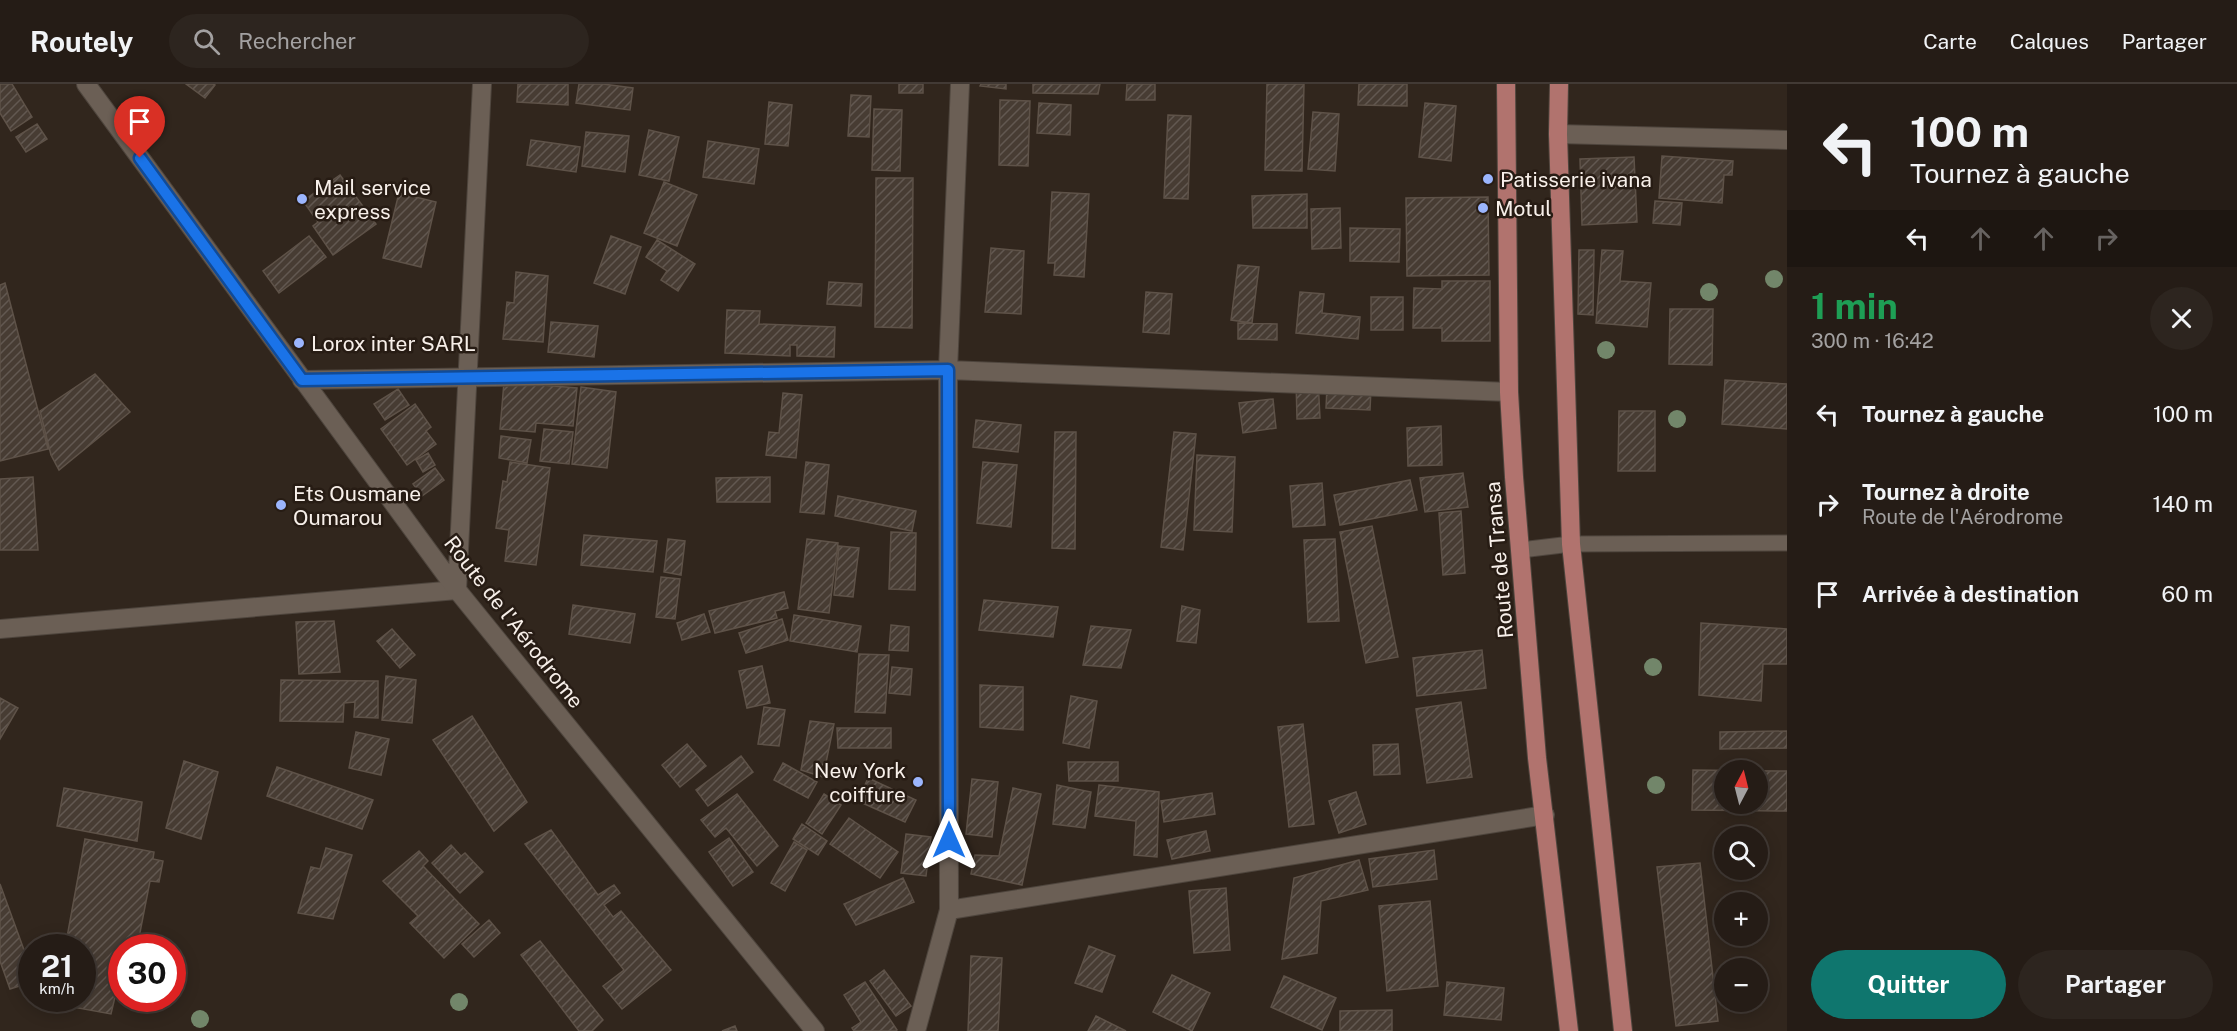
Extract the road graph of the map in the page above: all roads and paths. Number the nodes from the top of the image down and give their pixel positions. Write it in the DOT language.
graph roads {
  1 [pos="86,84"];
  2 [pos="482,84"];
  3 [pos="960,84"];
  4 [pos="1506,84"];
  5 [pos="1559,84"];
  6 [pos="1558,134"];
  7 [pos="1787,140"];
  8 [pos="948,370"];
  9 [pos="468,377"];
  10 [pos="302,380"];
  11 [pos="1509,392"];
  12 [pos="1787,543"];
  13 [pos="1571,544"];
  14 [pos="1521,550"];
  15 [pos="458,590"];
  16 [pos="0,628"];
  17 [pos="1545,815"];
  18 [pos="949,910"];
  19 [pos="815,1031"];
  20 [pos="916,1031"];
  21 [pos="1569,1031"];
  22 [pos="1623,1031"];
  1 -- 10 [label="street, Route de l'Aérodrome"];
  2 -- 9 [label="street"];
  3 -- 8 [label="street"];
  4 -- 11 [label="main road, Route de Transa"];
  5 -- 6 [label="main road"];
  6 -- 7 [label="street"];
  6 -- 13 [label="main road"];
  8 -- 9 [label="street"];
  8 -- 11 [label="street"];
  8 -- 18 [label="street"];
  9 -- 10 [label="street"];
  9 -- 15 [label="street"];
  10 -- 15 [label="street, Route de l'Aérodrome"];
  11 -- 14 [label="main road, Route de Transa"];
  12 -- 13 [label="lane"];
  13 -- 14 [label="lane"];
  13 -- 22 [label="main road"];
  14 -- 17 [label="main road, Route de Transa"];
  15 -- 16 [label="street"];
  15 -- 19 [label="street, Route de l'Aérodrome"];
  17 -- 18 [label="street"];
  17 -- 21 [label="main road, Route de Transa"];
  18 -- 20 [label="street"];
}
